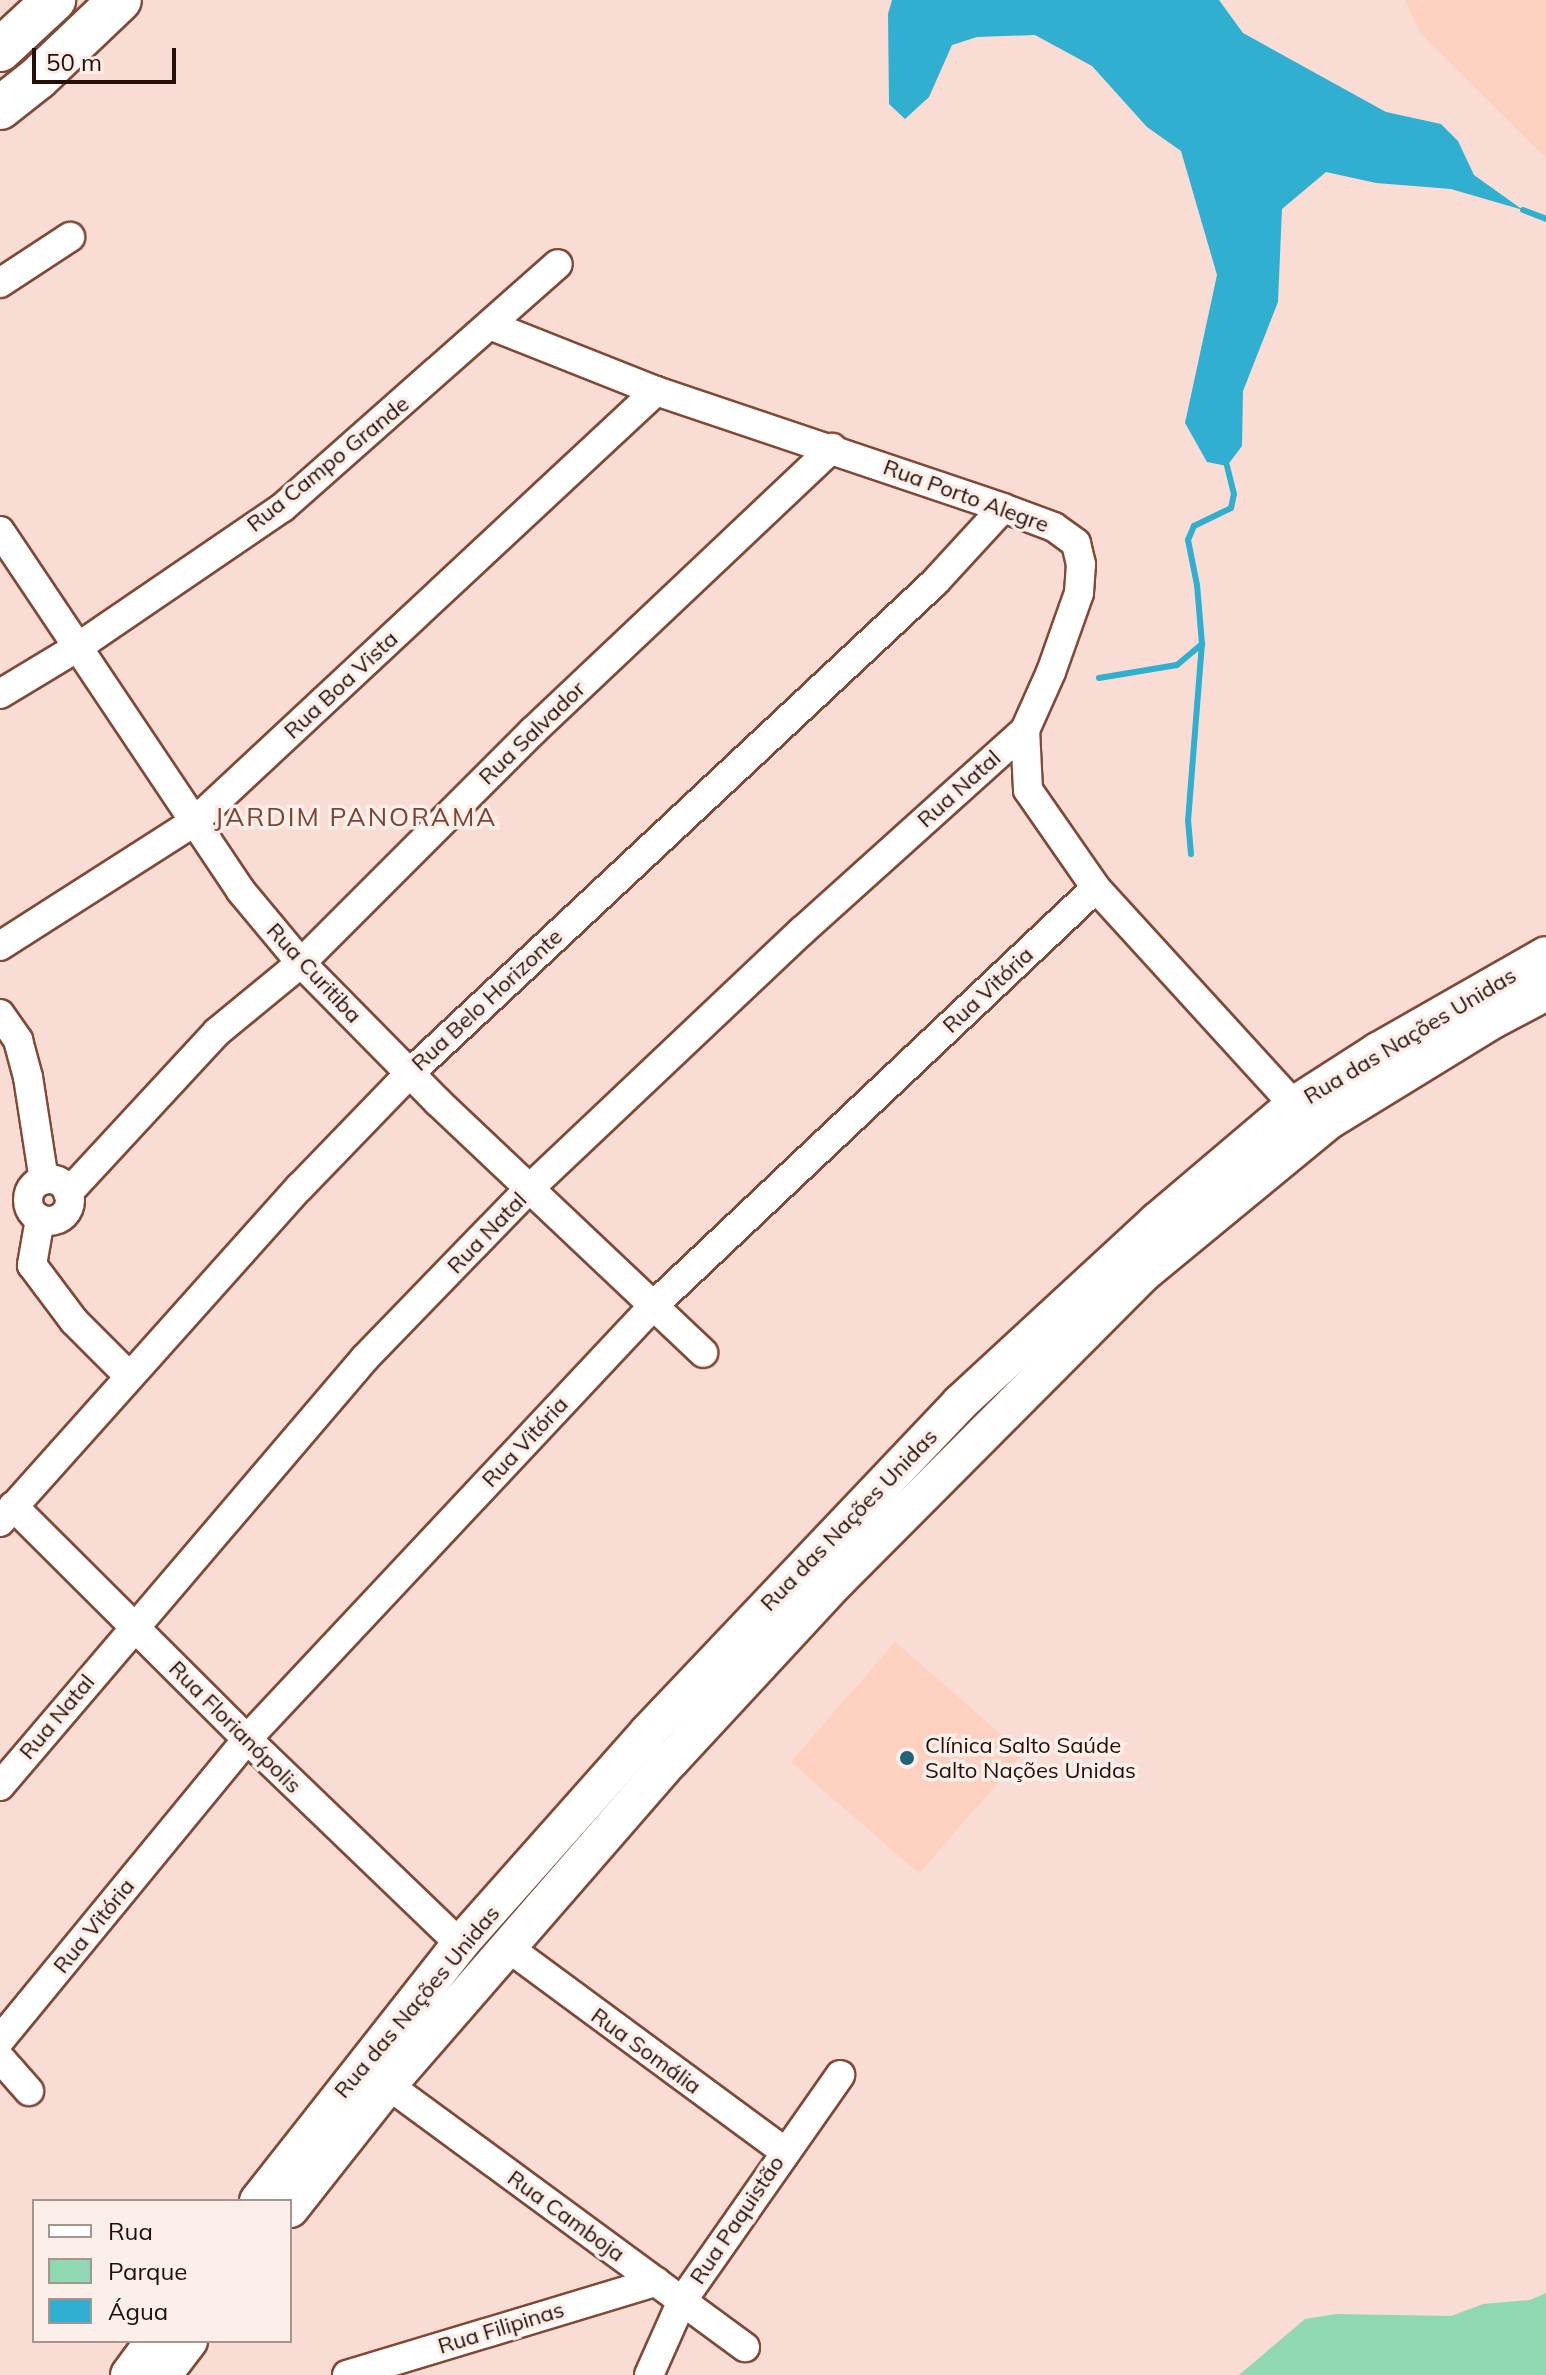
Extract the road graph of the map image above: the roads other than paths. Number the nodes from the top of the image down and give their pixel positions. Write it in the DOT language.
graph roads {
  1 [pos="54,0"];
  2 [pos="120,0"];
  3 [pos="0,50"];
  4 [pos="0,108"];
  5 [pos="70,237"];
  6 [pos="558,264"];
  7 [pos="0,283"];
  8 [pos="492,326"];
  9 [pos="656,391"];
  10 [pos="832,448"];
  11 [pos="1003,508"];
  12 [pos="0,531"];
  13 [pos="78,647"];
  14 [pos="0,694"];
  15 [pos="1025,730"];
  16 [pos="194,822"];
  17 [pos="1096,888"];
  18 [pos="0,946"];
  19 [pos="1546,955"];
  20 [pos="301,963"];
  21 [pos="1546,992"];
  22 [pos="0,1014"];
  23 [pos="410,1073"];
  24 [pos="1294,1105"];
  25 [pos="56,1186"];
  26 [pos="529,1189"];
  27 [pos="1157,1221"];
  28 [pos="1144,1273"];
  29 [pos="653,1306"];
  30 [pos="703,1353"];
  31 [pos="128,1375"];
  32 [pos="7,1514"];
  33 [pos="133,1626"];
  34 [pos="648,1732"];
  35 [pos="247,1739"];
  36 [pos="671,1760"];
  37 [pos="0,1786"];
  38 [pos="460,1944"];
  39 [pos="510,1949"];
  40 [pos="0,2040"];
  41 [pos="0,2058"];
  42 [pos="840,2075"];
  43 [pos="388,2085"];
  44 [pos="29,2091"];
  45 [pos="784,2151"];
  46 [pos="260,2199"];
  47 [pos="292,2206"];
  48 [pos="656,2282"];
  49 [pos="682,2301"];
  50 [pos="153,2343"];
  51 [pos="187,2343"];
  52 [pos="745,2347"];
  53 [pos="129,2375"];
  54 [pos="163,2375"];
  55 [pos="347,2375"];
  56 [pos="649,2375"];
  1 -- 3 [label="highway"];
  2 -- 4 [label="highway"];
  5 -- 7 [label="street"];
  6 -- 8 [label="street, Rua Campo Grande"];
  8 -- 9 [label="street, Rua Porto Alegre"];
  8 -- 13 [label="street, Rua Campo Grande"];
  9 -- 10 [label="street, Rua Porto Alegre"];
  9 -- 16 [label="street, Rua Boa Vista"];
  10 -- 11 [label="street, Rua Porto Alegre"];
  10 -- 20 [label="street, Rua Salvador"];
  11 -- 15 [label="street, Rua Porto Alegre"];
  11 -- 23 [label="street, Rua Belo Horizonte"];
  12 -- 13 [label="street, Rua Curitiba"];
  13 -- 14 [label="street, Rua Campo Grande"];
  13 -- 16 [label="street, Rua Curitiba"];
  15 -- 17 [label="street, Rua Porto Alegre"];
  15 -- 26 [label="street, Rua Natal"];
  16 -- 18 [label="street, Rua Boa Vista"];
  16 -- 20 [label="street, Rua Curitiba"];
  17 -- 24 [label="street, Rua Porto Alegre"];
  17 -- 29 [label="street, Rua Vitória"];
  19 -- 24 [label="main road, Rua das Nações Unidas"];
  20 -- 23 [label="street, Rua Curitiba"];
  20 -- 25 [label="street, Rua Salvador"];
  21 -- 28 [label="main road, Rua das Nações Unidas"];
  22 -- 25 [label="street"];
  23 -- 26 [label="street, Rua Curitiba"];
  23 -- 31 [label="street, Rua Belo Horizonte"];
  24 -- 27 [label="main road, Rua das Nações Unidas"];
  25 -- 31 [label="street, Rua Salvador"];
  26 -- 29 [label="street, Rua Curitiba"];
  26 -- 33 [label="street, Rua Natal"];
  27 -- 28 [label="main road"];
  27 -- 34 [label="main road, Rua das Nações Unidas"];
  28 -- 36 [label="main road, Rua das Nações Unidas"];
  29 -- 30 [label="street, Rua Curitiba"];
  29 -- 35 [label="street, Rua Vitória"];
  31 -- 32 [label="street, Rua Belo Horizonte"];
  32 -- 33 [label="street, Rua Florianópolis"];
  33 -- 35 [label="street, Rua Florianópolis"];
  33 -- 37 [label="street, Rua Natal"];
  34 -- 36 [label="main road"];
  34 -- 38 [label="main road, Rua das Nações Unidas"];
  35 -- 38 [label="street, Rua Florianópolis"];
  35 -- 40 [label="street, Rua Vitória"];
  36 -- 39 [label="main road, Rua das Nações Unidas"];
  38 -- 46 [label="main road, Rua das Nações Unidas"];
  39 -- 43 [label="main road, Rua das Nações Unidas"];
  39 -- 45 [label="street, Rua Somália"];
  41 -- 44 [label="street"];
  42 -- 45 [label="street, Rua Paquistão"];
  43 -- 47 [label="main road, Rua das Nações Unidas"];
  43 -- 48 [label="street, Rua Camboja"];
  45 -- 49 [label="street, Rua Paquistão"];
  48 -- 49 [label="street, Rua Camboja"];
  48 -- 55 [label="street, Rua Filipinas"];
  49 -- 52 [label="street, Rua Camboja"];
  49 -- 56 [label="street, Rua Paquistão"];
  50 -- 53 [label="main road"];
  51 -- 54 [label="main road"];
}
